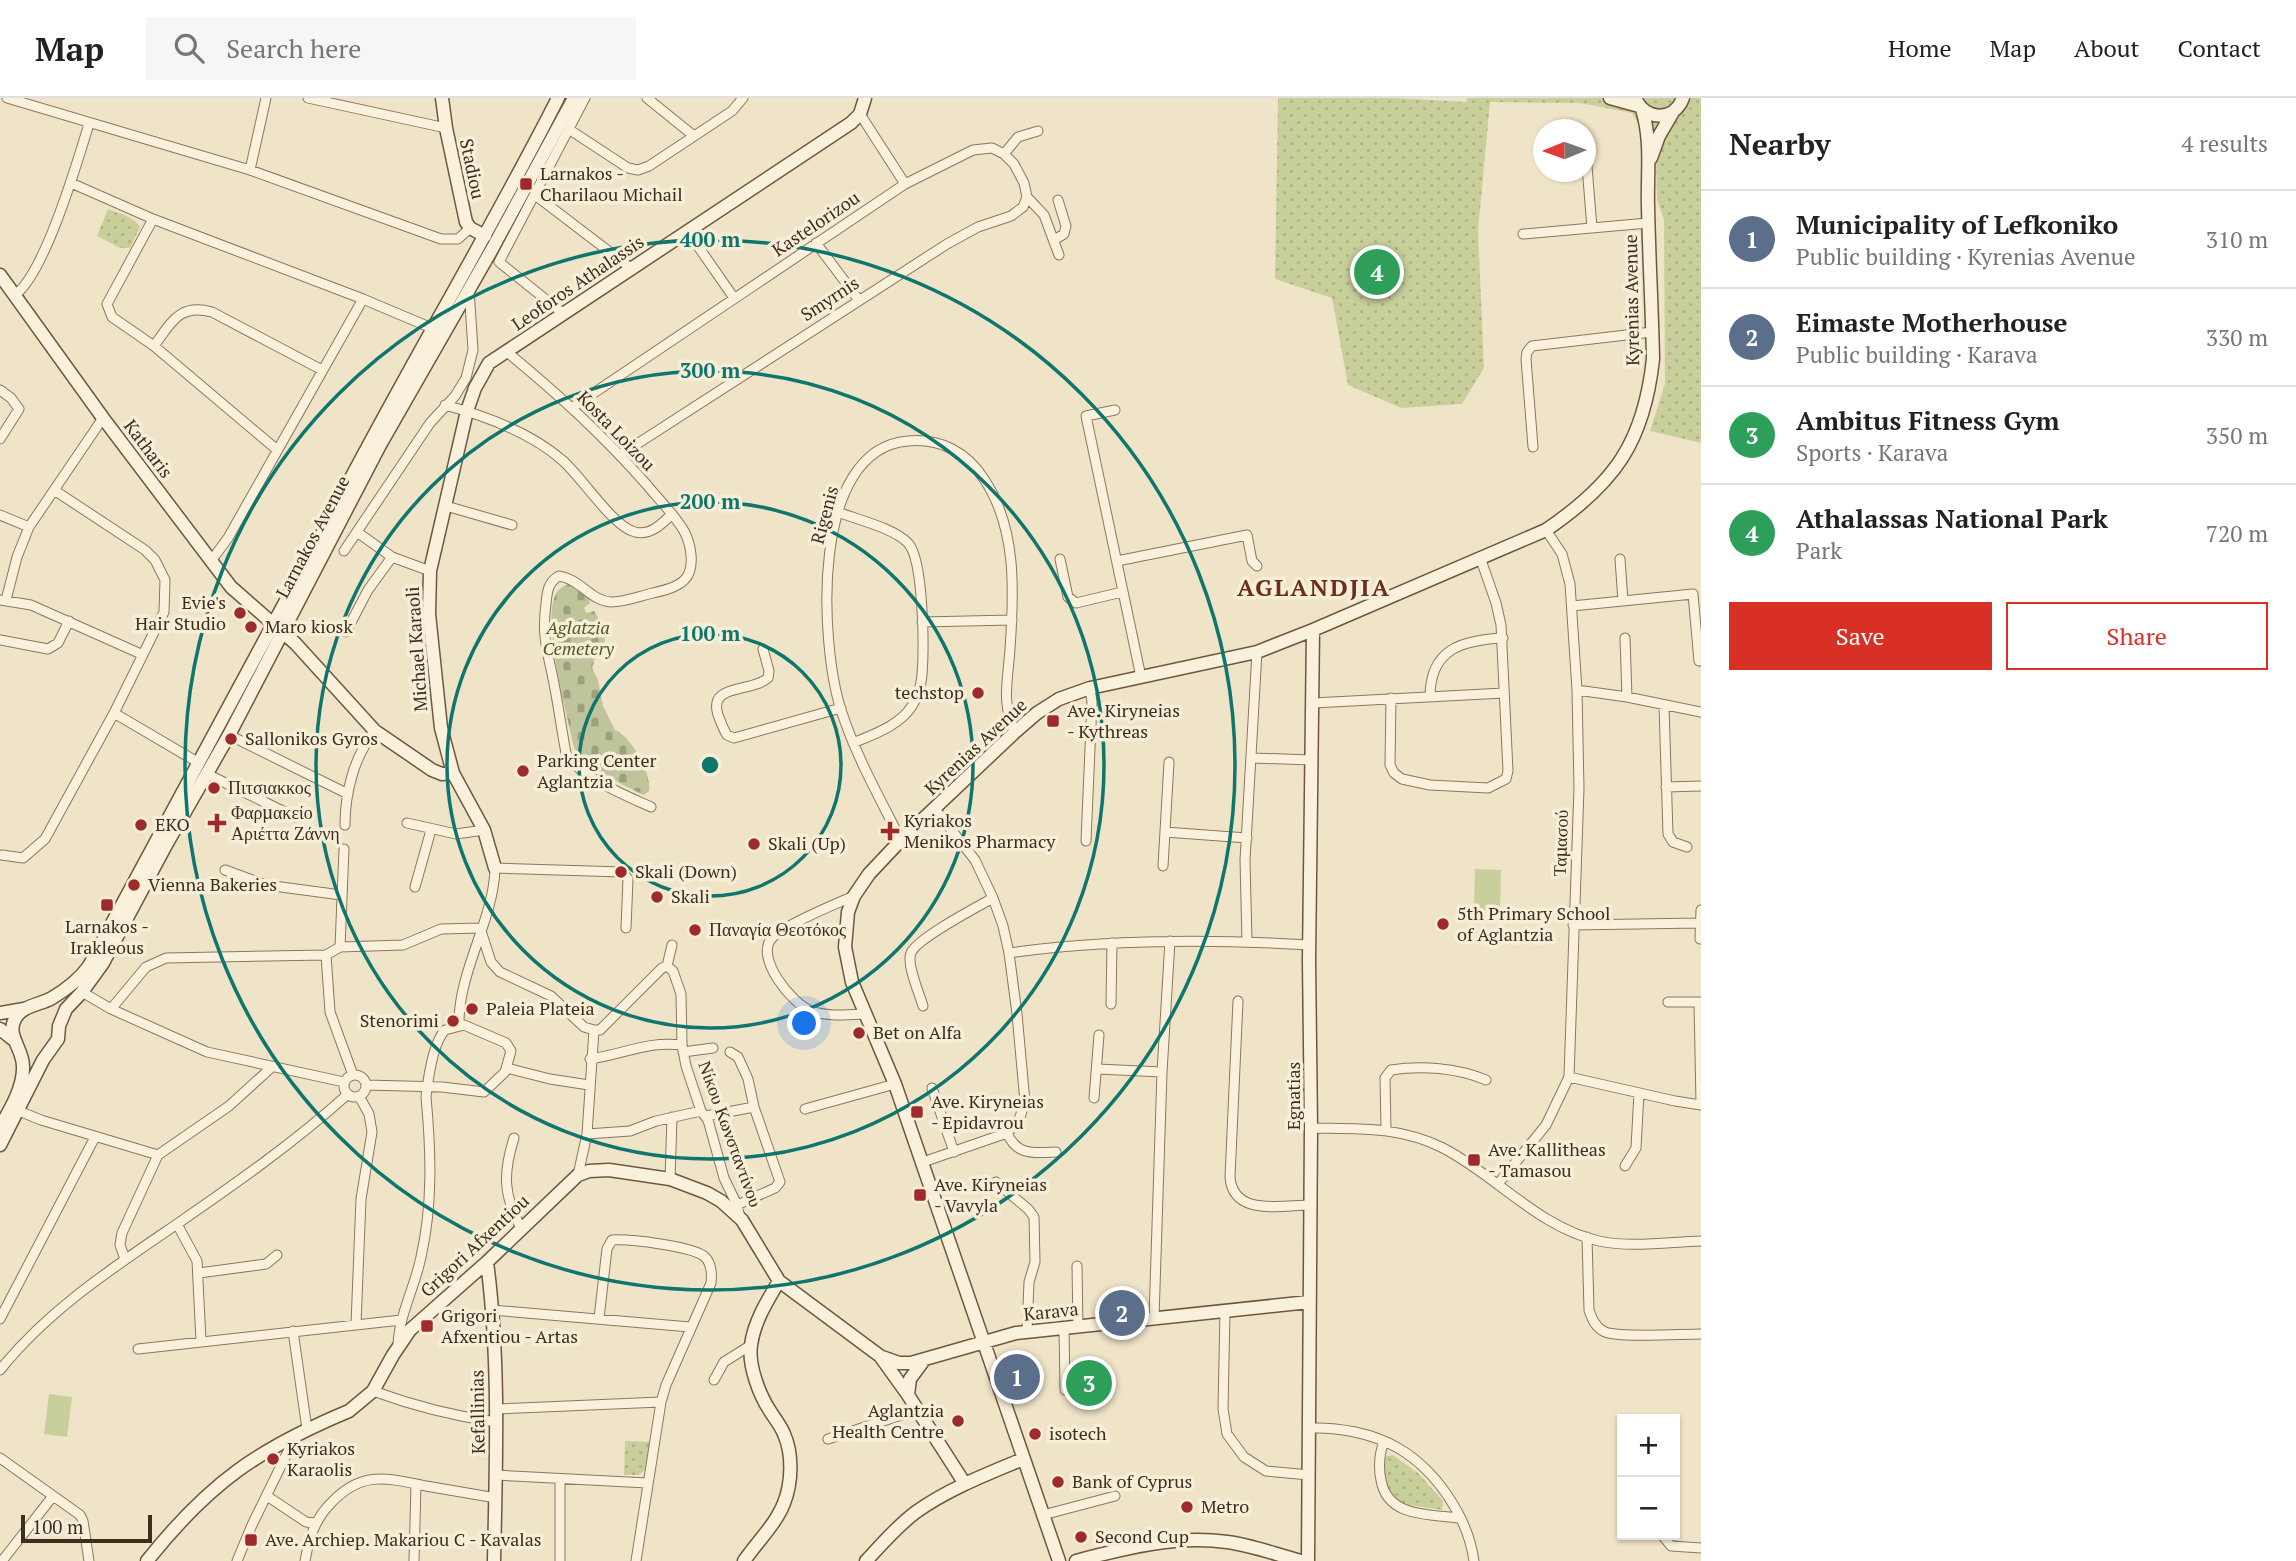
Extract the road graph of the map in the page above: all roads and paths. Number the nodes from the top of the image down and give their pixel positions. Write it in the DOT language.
graph roads {
  1 [pos="7,98"];
  2 [pos="266,98"];
  3 [pos="309,98"];
  4 [pos="443,98"];
  5 [pos="558,98"];
  6 [pos="573,98"];
  7 [pos="585,98"];
  8 [pos="647,98"];
  9 [pos="743,98"];
  10 [pos="864,98"];
  11 [pos="1610,98"];
  12 [pos="1684,99"];
  13 [pos="32,102"];
  14 [pos="1638,105"];
  15 [pos="1674,111"];
  16 [pos="860,114"];
  17 [pos="89,124"];
  18 [pos="446,128"];
  19 [pos="570,130"];
  20 [pos="1038,131"];
  21 [pos="694,136"];
  22 [pos="1004,154"];
  23 [pos="1650,161"];
  24 [pos="250,170"];
  25 [pos="1588,182"];
  26 [pos="71,183"];
  27 [pos="905,184"];
  28 [pos="535,195"];
  29 [pos="1027,197"];
  30 [pos="1058,200"];
  31 [pos="153,219"];
  32 [pos="1648,223"];
  33 [pos="470,228"];
  34 [pos="1592,228"];
  35 [pos="688,232"];
  36 [pos="1523,233"];
  37 [pos="485,236"];
  38 [pos="1054,240"];
  39 [pos="816,243"];
  40 [pos="1059,255"];
  41 [pos="632,269"];
  42 [pos="0,275"];
  43 [pos="469,287"];
  44 [pos="16,294"];
  45 [pos="734,298"];
  46 [pos="363,299"];
  47 [pos="858,299"];
  48 [pos="564,314"];
  49 [pos="434,329"];
  50 [pos="1652,332"];
  51 [pos="154,346"];
  52 [pos="472,350"];
  53 [pos="507,352"];
  54 [pos="489,363"];
  55 [pos="322,370"];
  56 [pos="0,390"];
  57 [pos="445,405"];
  58 [pos="573,407"];
  59 [pos="1115,410"];
  60 [pos="467,411"];
  61 [pos="103,418"];
  62 [pos="0,439"];
  63 [pos="1533,447"];
  64 [pos="276,449"];
  65 [pos="620,455"];
  66 [pos="54,490"];
  67 [pos="446,506"];
  68 [pos="838,512"];
  69 [pos="672,514"];
  70 [pos="0,515"];
  71 [pos="512,525"];
  72 [pos="29,527"];
  73 [pos="1546,530"];
  74 [pos="357,532"];
  75 [pos="344,551"];
  76 [pos="392,557"];
  77 [pos="1480,557"];
  78 [pos="1060,559"];
  79 [pos="1620,559"];
  80 [pos="211,561"];
  81 [pos="1117,562"];
  82 [pos="1257,566"];
  83 [pos="430,571"];
  84 [pos="1122,592"];
  85 [pos="3,600"];
  86 [pos="1623,601"];
  87 [pos="1572,606"];
  88 [pos="1012,620"];
  89 [pos="69,621"];
  90 [pos="922,622"];
  91 [pos="277,628"];
  92 [pos="1313,631"];
  93 [pos="346,632"];
  94 [pos="1503,638"];
  95 [pos="1625,638"];
  96 [pos="0,640"];
  97 [pos="763,649"];
  98 [pos="1257,652"];
  99 [pos="141,654"];
  100 [pos="1699,661"];
  101 [pos="1141,677"];
  102 [pos="1090,688"];
  103 [pos="1577,690"];
  104 [pos="1504,693"];
  105 [pos="1430,696"];
  106 [pos="1627,697"];
  107 [pos="1391,698"];
  108 [pos="1313,702"];
  109 [pos="1664,706"];
  110 [pos="841,709"];
  111 [pos="1701,712"];
  112 [pos="114,713"];
  113 [pos="375,730"];
  114 [pos="1016,732"];
  115 [pos="229,735"];
  116 [pos="853,743"];
  117 [pos="1252,758"];
  118 [pos="1311,760"];
  119 [pos="1169,762"];
  120 [pos="203,768"];
  121 [pos="453,773"];
  122 [pos="1701,786"];
  123 [pos="1666,787"];
  124 [pos="348,794"];
  125 [pos="651,807"];
  126 [pos="935,809"];
  127 [pos="295,817"];
  128 [pos="407,823"];
  129 [pos="345,825"];
  130 [pos="431,830"];
  131 [pos="484,830"];
  132 [pos="1165,832"];
  133 [pos="1247,838"];
  134 [pos="901,840"];
  135 [pos="1086,841"];
  136 [pos="1687,847"];
  137 [pos="344,849"];
  138 [pos="2,855"];
  139 [pos="1163,866"];
  140 [pos="495,868"];
  141 [pos="225,870"];
  142 [pos="415,887"];
  143 [pos="341,895"];
  144 [pos="853,896"];
  145 [pos="993,898"];
  146 [pos="1701,910"];
  147 [pos="1700,923"];
  148 [pos="1573,925"];
  149 [pos="480,928"];
  150 [pos="626,928"];
  151 [pos="1700,939"];
  152 [pos="1171,941"];
  153 [pos="1247,941"];
  154 [pos="1112,943"];
  155 [pos="672,945"];
  156 [pos="1310,945"];
  157 [pos="340,947"];
  158 [pos="1009,953"];
  159 [pos="326,955"];
  160 [pos="667,966"];
  161 [pos="82,992"];
  162 [pos="1238,1001"];
  163 [pos="1668,1002"];
  164 [pos="1700,1002"];
  165 [pos="1111,1004"];
  166 [pos="923,1006"];
  167 [pos="30,1007"];
  168 [pos="111,1009"];
  169 [pos="0,1013"];
  170 [pos="865,1014"];
  171 [pos="459,1025"];
  172 [pos="59,1026"];
  173 [pos="0,1029"];
  174 [pos="594,1030"];
  175 [pos="1099,1035"];
  176 [pos="16,1042"];
  177 [pos="682,1048"];
  178 [pos="713,1048"];
  179 [pos="49,1049"];
  180 [pos="730,1052"];
  181 [pos="590,1059"];
  182 [pos="273,1066"];
  183 [pos="507,1068"];
  184 [pos="1097,1069"];
  185 [pos="1162,1072"];
  186 [pos="353,1075"];
  187 [pos="1569,1077"];
  188 [pos="1486,1080"];
  189 [pos="344,1082"];
  190 [pos="895,1084"];
  191 [pos="366,1085"];
  192 [pos="589,1085"];
  193 [pos="427,1087"];
  194 [pos="932,1088"];
  195 [pos="1639,1093"];
  196 [pos="348,1094"];
  197 [pos="359,1096"];
  198 [pos="1094,1098"];
  199 [pos="1701,1104"];
  200 [pos="754,1107"];
  201 [pos="805,1110"];
  202 [pos="19,1111"];
  203 [pos="703,1113"];
  204 [pos="672,1117"];
  205 [pos="0,1127"];
  206 [pos="1311,1128"];
  207 [pos="1386,1129"];
  208 [pos="1007,1133"];
  209 [pos="587,1134"];
  210 [pos="95,1137"];
  211 [pos="514,1138"];
  212 [pos="0,1145"];
  213 [pos="954,1152"];
  214 [pos="1056,1153"];
  215 [pos="158,1155"];
  216 [pos="923,1162"];
  217 [pos="1625,1166"];
  218 [pos="578,1175"];
  219 [pos="670,1179"];
  220 [pos="996,1182"];
  221 [pos="1498,1184"];
  222 [pos="1311,1205"];
  223 [pos="738,1211"];
  224 [pos="177,1224"];
  225 [pos="521,1227"];
  226 [pos="1587,1237"];
  227 [pos="1701,1241"];
  228 [pos="277,1255"];
  229 [pos="125,1259"];
  230 [pos="487,1262"];
  231 [pos="1077,1266"];
  232 [pos="198,1273"];
  233 [pos="779,1281"];
  234 [pos="1309,1302"];
  235 [pos="492,1310"];
  236 [pos="1225,1311"];
  237 [pos="599,1318"];
  238 [pos="1154,1318"];
  239 [pos="0,1319"];
  240 [pos="401,1320"];
  241 [pos="356,1324"];
  242 [pos="1071,1327"];
  243 [pos="690,1328"];
  244 [pos="293,1331"];
  245 [pos="1027,1331"];
  246 [pos="1701,1334"];
  247 [pos="201,1341"];
  248 [pos="984,1342"];
  249 [pos="398,1345"];
  250 [pos="751,1345"];
  251 [pos="138,1349"];
  252 [pos="880,1356"];
  253 [pos="924,1360"];
  254 [pos="2,1364"];
  255 [pos="714,1380"];
  256 [pos="1065,1390"];
  257 [pos="373,1391"];
  258 [pos="908,1395"];
  259 [pos="661,1402"];
  260 [pos="917,1410"];
  261 [pos="496,1415"];
  262 [pos="1309,1428"];
  263 [pos="301,1432"];
  264 [pos="828,1438"];
  265 [pos="1384,1441"];
  266 [pos="0,1458"];
  267 [pos="1023,1459"];
  268 [pos="496,1475"];
  269 [pos="1309,1475"];
  270 [pos="560,1479"];
  271 [pos="416,1483"];
  272 [pos="647,1483"];
  273 [pos="965,1484"];
  274 [pos="53,1496"];
  275 [pos="267,1496"];
  276 [pos="1115,1496"];
  277 [pos="496,1499"];
  278 [pos="1043,1514"];
  279 [pos="1459,1518"];
  280 [pos="316,1522"];
  281 [pos="1666,1540"];
  282 [pos="1701,1548"];
  283 [pos="2,1561"];
  284 [pos="89,1561"];
  285 [pos="147,1561"];
  286 [pos="237,1561"];
  287 [pos="306,1561"];
  288 [pos="414,1561"];
  289 [pos="494,1561"];
  290 [pos="561,1561"];
  291 [pos="636,1561"];
  292 [pos="744,1561"];
  293 [pos="866,1561"];
  294 [pos="1059,1561"];
  295 [pos="1076,1561"];
  296 [pos="1301,1561"];
  297 [pos="1308,1561"];
  298 [pos="1474,1561"];
  1 -- 13 [label="street"];
  2 -- 24 [label="street"];
  3 -- 18 [label="street"];
  4 -- 18 [label="street, Stadiou"];
  5 -- 37 [label="street, Larnakos Avenue"];
  6 -- 43 [label="street, Larnakos Avenue"];
  7 -- 19 [label="street"];
  8 -- 21 [label="street"];
  9 -- 21 [label="street"];
  10 -- 16 [label="street"];
  11 -- 14 [label="street"];
  12 -- 15 [label="street, Kyrenias Avenue"];
  13 -- 17 [label="street"];
  14 -- 15 [label="street"];
  14 -- 23 [label="street, Kyrenias Avenue"];
  15 -- 23 [label="street, Kyrenias Avenue"];
  16 -- 27 [label="street"];
  16 -- 35 [label="street, Leoforos Athalassis"];
  17 -- 24 [label="street"];
  17 -- 26 [label="street"];
  18 -- 33 [label="street, Stadiou"];
  19 -- 21 [label="street"];
  19 -- 28 [label="street"];
  20 -- 22 [label="street"];
  22 -- 27 [label="street, Kastelorizou"];
  22 -- 29 [label="street"];
  23 -- 32 [label="street, Kyrenias Avenue"];
  24 -- 33 [label="street"];
  25 -- 34 [label="street"];
  26 -- 31 [label="street"];
  26 -- 44 [label="street"];
  27 -- 39 [label="street, Kastelorizou"];
  28 -- 41 [label="street"];
  28 -- 48 [label="street"];
  29 -- 38 [label="street"];
  29 -- 47 [label="street, Smyrnis"];
  30 -- 38 [label="street"];
  31 -- 46 [label="street"];
  31 -- 51 [label="street"];
  32 -- 34 [label="street"];
  32 -- 50 [label="street, Kyrenias Avenue"];
  33 -- 37 [label="street"];
  34 -- 36 [label="street"];
  35 -- 41 [label="street, Leoforos Athalassis"];
  35 -- 45 [label="street"];
  37 -- 49 [label="street, Larnakos Avenue"];
  38 -- 40 [label="street"];
  39 -- 45 [label="street, Kastelorizou"];
  39 -- 47 [label="street"];
  41 -- 48 [label="street, Leoforos Athalassis"];
  42 -- 44 [label="street, Katharis"];
  43 -- 52 [label="street"];
  43 -- 91 [label="street, Larnakos Avenue"];
  44 -- 61 [label="street, Katharis"];
  45 -- 58 [label="street, Kastelorizou"];
  46 -- 49 [label="street"];
  46 -- 55 [label="street"];
  47 -- 65 [label="street, Smyrnis"];
  48 -- 53 [label="street, Leoforos Athalassis"];
  49 -- 91 [label="street, Larnakos Avenue"];
  50 -- 63 [label="street"];
  50 -- 73 [label="street, Kyrenias Avenue"];
  51 -- 55 [label="street"];
  51 -- 64 [label="street"];
  52 -- 54 [label="street"];
  52 -- 57 [label="street"];
  53 -- 54 [label="street, Leoforos Athalassis"];
  53 -- 58 [label="street, Kosta Loizou"];
  54 -- 60 [label="street, Michael Karaoli"];
  55 -- 64 [label="street"];
  56 -- 62 [label="street"];
  57 -- 60 [label="street"];
  57 -- 74 [label="street"];
  58 -- 65 [label="street, Kosta Loizou"];
  59 -- 81 [label="street"];
  60 -- 67 [label="street, Michael Karaoli"];
  60 -- 69 [label="street"];
  61 -- 66 [label="street"];
  61 -- 80 [label="street, Katharis"];
  64 -- 80 [label="street"];
  65 -- 69 [label="street, Kosta Loizou"];
  66 -- 72 [label="street"];
  66 -- 99 [label="street"];
  67 -- 71 [label="street"];
  67 -- 83 [label="street, Michael Karaoli"];
  68 -- 88 [label="street, Rigenis"];
  68 -- 90 [label="street"];
  68 -- 110 [label="street, Rigenis"];
  69 -- 125 [label="street, Kosta Loizou"];
  70 -- 72 [label="street"];
  72 -- 85 [label="street"];
  73 -- 77 [label="street, Kyrenias Avenue"];
  73 -- 87 [label="street, Ταμασού"];
  74 -- 75 [label="street"];
  74 -- 76 [label="street"];
  76 -- 83 [label="street"];
  76 -- 93 [label="street"];
  77 -- 92 [label="street, Kyrenias Avenue"];
  77 -- 94 [label="street"];
  78 -- 84 [label="street"];
  79 -- 86 [label="street"];
  80 -- 91 [label="street, Katharis"];
  81 -- 82 [label="street"];
  81 -- 84 [label="street"];
  83 -- 121 [label="street, Michael Karaoli"];
  84 -- 101 [label="street"];
  85 -- 89 [label="street"];
  86 -- 87 [label="street"];
  86 -- 100 [label="street"];
  87 -- 103 [label="street, Ταμασού"];
  88 -- 90 [label="street"];
  88 -- 114 [label="street, Rigenis"];
  89 -- 96 [label="street"];
  89 -- 99 [label="street"];
  90 -- 116 [label="street"];
  91 -- 113 [label="street, Katharis"];
  91 -- 115 [label="street, Larnakos Avenue"];
  91 -- 120 [label="street, Larnakos Avenue"];
  92 -- 98 [label="street, Kyrenias Avenue"];
  92 -- 108 [label="street, Egnatias"];
  94 -- 104 [label="street"];
  94 -- 105 [label="street"];
  95 -- 106 [label="street"];
  97 -- 110 [label="street"];
  98 -- 101 [label="street, Kyrenias Avenue"];
  98 -- 117 [label="street"];
  99 -- 112 [label="street"];
  101 -- 102 [label="street, Kyrenias Avenue"];
  102 -- 114 [label="street, Kyrenias Avenue"];
  102 -- 135 [label="street"];
  103 -- 106 [label="street"];
  103 -- 148 [label="street, Ταμασού"];
  104 -- 105 [label="street"];
  104 -- 107 [label="street"];
  105 -- 107 [label="street"];
  106 -- 109 [label="street"];
  107 -- 108 [label="street"];
  108 -- 118 [label="street, Egnatias"];
  109 -- 111 [label="street"];
  109 -- 123 [label="street"];
  110 -- 116 [label="street, Rigenis"];
  112 -- 120 [label="street"];
  112 -- 138 [label="street"];
  113 -- 121 [label="street, Katharis"];
  113 -- 124 [label="street"];
  114 -- 126 [label="street, Kyrenias Avenue"];
  115 -- 120 [label="street, Larnakos Avenue"];
  115 -- 124 [label="street"];
  116 -- 134 [label="street, Rigenis"];
  117 -- 118 [label="street"];
  117 -- 133 [label="street"];
  118 -- 156 [label="street, Egnatias"];
  119 -- 132 [label="street"];
  120 -- 127 [label="street"];
  120 -- 161 [label="street, Larnakos Avenue"];
  120 -- 167 [label="street, Larnakos Avenue"];
  121 -- 131 [label="street, Michael Karaoli"];
  122 -- 123 [label="street"];
  123 -- 136 [label="street"];
  124 -- 129 [label="street"];
  126 -- 134 [label="street, Kyrenias Avenue"];
  126 -- 145 [label="street"];
  128 -- 130 [label="street"];
  130 -- 131 [label="street"];
  130 -- 142 [label="street"];
  131 -- 140 [label="street, Michael Karaoli"];
  132 -- 133 [label="street"];
  132 -- 139 [label="street"];
  133 -- 153 [label="street"];
  134 -- 144 [label="street, Kyrenias Avenue"];
  137 -- 143 [label="street"];
  140 -- 149 [label="street"];
  140 -- 150 [label="street"];
  141 -- 143 [label="street"];
  143 -- 157 [label="street"];
  144 -- 170 [label="street, Kyrenias Avenue"];
  144 -- 170 [label="street"];
  145 -- 158 [label="street"];
  145 -- 166 [label="street"];
  146 -- 147 [label="street"];
  147 -- 148 [label="street"];
  147 -- 151 [label="street"];
  148 -- 187 [label="street, Ταμασού"];
  149 -- 157 [label="street"];
  149 -- 171 [label="street"];
  149 -- 174 [label="street"];
  152 -- 153 [label="street"];
  152 -- 154 [label="street"];
  152 -- 185 [label="street"];
  153 -- 156 [label="street"];
  154 -- 158 [label="street"];
  154 -- 165 [label="street"];
  155 -- 160 [label="street"];
  156 -- 206 [label="street, Egnatias"];
  157 -- 159 [label="street"];
  158 -- 208 [label="street"];
  159 -- 168 [label="street"];
  159 -- 186 [label="street"];
  160 -- 174 [label="street"];
  160 -- 177 [label="street, Νίκου Κωνσταντίνου"];
  161 -- 168 [label="street"];
  161 -- 172 [label="street, Larnakos Avenue"];
  162 -- 222 [label="street"];
  163 -- 164 [label="street"];
  164 -- 199 [label="street"];
  167 -- 169 [label="street, Larnakos Avenue"];
  167 -- 172 [label="street"];
  167 -- 176 [label="street"];
  168 -- 182 [label="street"];
  170 -- 190 [label="street, Kyrenias Avenue"];
  171 -- 183 [label="street"];
  171 -- 193 [label="street"];
  172 -- 179 [label="street, Larnakos Avenue"];
  173 -- 176 [label="street"];
  174 -- 181 [label="street"];
  175 -- 184 [label="street"];
  176 -- 179 [label="street"];
  176 -- 205 [label="street"];
  177 -- 178 [label="street"];
  177 -- 181 [label="street"];
  177 -- 203 [label="street, Νίκου Κωνσταντίνου"];
  179 -- 202 [label="street, Larnakos Avenue"];
  180 -- 200 [label="street"];
  181 -- 192 [label="street"];
  182 -- 189 [label="street"];
  182 -- 215 [label="street"];
  183 -- 192 [label="street"];
  183 -- 193 [label="street"];
  184 -- 185 [label="street"];
  184 -- 198 [label="street"];
  185 -- 238 [label="street"];
  186 -- 189 [label="street"];
  186 -- 191 [label="street"];
  187 -- 195 [label="street"];
  187 -- 221 [label="street, Ταμασού"];
  188 -- 207 [label="street"];
  189 -- 196 [label="street"];
  190 -- 201 [label="street"];
  190 -- 216 [label="street, Kyrenias Avenue"];
  191 -- 193 [label="street"];
  191 -- 197 [label="street"];
  192 -- 209 [label="street"];
  193 -- 240 [label="street"];
  194 -- 213 [label="street"];
  195 -- 199 [label="street"];
  195 -- 217 [label="street"];
  196 -- 197 [label="street"];
  196 -- 224 [label="street"];
  197 -- 241 [label="street"];
  200 -- 203 [label="street"];
  200 -- 223 [label="street"];
  202 -- 210 [label="street"];
  202 -- 212 [label="street, Larnakos Avenue"];
  203 -- 204 [label="street"];
  203 -- 223 [label="street, Νίκου Κωνσταντίνου"];
  204 -- 209 [label="street"];
  204 -- 219 [label="street"];
  206 -- 207 [label="street"];
  206 -- 222 [label="street, Egnatias"];
  207 -- 221 [label="street"];
  208 -- 213 [label="street"];
  208 -- 214 [label="street"];
  209 -- 218 [label="street"];
  210 -- 215 [label="street"];
  210 -- 239 [label="street"];
  211 -- 225 [label="street"];
  213 -- 216 [label="street"];
  215 -- 229 [label="street"];
  216 -- 248 [label="street, Kyrenias Avenue"];
  218 -- 219 [label="street"];
  218 -- 225 [label="street, Grigori Afxentiou"];
  219 -- 223 [label="street"];
  220 -- 245 [label="street"];
  221 -- 226 [label="street"];
  222 -- 234 [label="street, Egnatias"];
  223 -- 233 [label="street, Νίκου Κωνσταντίνου"];
  224 -- 229 [label="street"];
  224 -- 232 [label="street"];
  225 -- 230 [label="street, Grigori Afxentiou"];
  226 -- 227 [label="street"];
  226 -- 246 [label="street"];
  228 -- 232 [label="street"];
  229 -- 254 [label="street"];
  230 -- 235 [label="street, Kefallinias"];
  230 -- 249 [label="street, Grigori Afxentiou"];
  231 -- 242 [label="street"];
  232 -- 247 [label="street"];
  233 -- 250 [label="street"];
  233 -- 252 [label="street, Νίκου Κωνσταντίνου"];
  234 -- 236 [label="street, Karava"];
  234 -- 262 [label="street, Egnatias"];
  235 -- 237 [label="street"];
  235 -- 261 [label="street, Kefallinias"];
  236 -- 238 [label="street, Karava"];
  236 -- 269 [label="street"];
  237 -- 243 [label="street"];
  237 -- 243 [label="street"];
  238 -- 242 [label="street, Karava"];
  240 -- 241 [label="street"];
  240 -- 249 [label="street"];
  241 -- 244 [label="street"];
  242 -- 245 [label="street, Karava"];
  242 -- 256 [label="street"];
  243 -- 259 [label="street"];
  244 -- 247 [label="street"];
  244 -- 263 [label="street"];
  245 -- 248 [label="street, Karava"];
  247 -- 251 [label="street"];
  248 -- 253 [label="street, Karava"];
  248 -- 267 [label="street, Kyrenias Avenue"];
  249 -- 257 [label="street, Grigori Afxentiou"];
  250 -- 255 [label="street"];
  250 -- 292 [label="street"];
  252 -- 253 [label="street, Karava"];
  252 -- 258 [label="street, Νίκου Κωνσταντίνου"];
  253 -- 258 [label="street"];
  257 -- 261 [label="street"];
  257 -- 263 [label="street"];
  258 -- 260 [label="street, Νίκου Κωνσταντίνου"];
  259 -- 261 [label="street"];
  259 -- 272 [label="street"];
  260 -- 264 [label="street"];
  260 -- 273 [label="street, Νίκου Κωνσταντίνου"];
  261 -- 268 [label="street, Kefallinias"];
  262 -- 265 [label="street"];
  262 -- 269 [label="street, Egnatias"];
  263 -- 275 [label="street"];
  263 -- 285 [label="street"];
  265 -- 279 [label="street"];
  265 -- 279 [label="street"];
  266 -- 274 [label="street"];
  267 -- 273 [label="street"];
  267 -- 278 [label="street, Kyrenias Avenue"];
  268 -- 270 [label="street"];
  268 -- 277 [label="street, Kefallinias"];
  269 -- 297 [label="street, Egnatias"];
  270 -- 272 [label="street"];
  270 -- 290 [label="street"];
  271 -- 277 [label="street"];
  271 -- 280 [label="street"];
  271 -- 288 [label="street"];
  272 -- 291 [label="street"];
  273 -- 293 [label="street"];
  274 -- 283 [label="street"];
  274 -- 284 [label="street"];
  275 -- 280 [label="street"];
  275 -- 286 [label="street"];
  276 -- 278 [label="street"];
  277 -- 289 [label="street, Kefallinias"];
  278 -- 294 [label="street, Kyrenias Avenue"];
  279 -- 298 [label="street"];
  280 -- 287 [label="street"];
  281 -- 282 [label="street"];
  295 -- 296 [label="street"];
}
